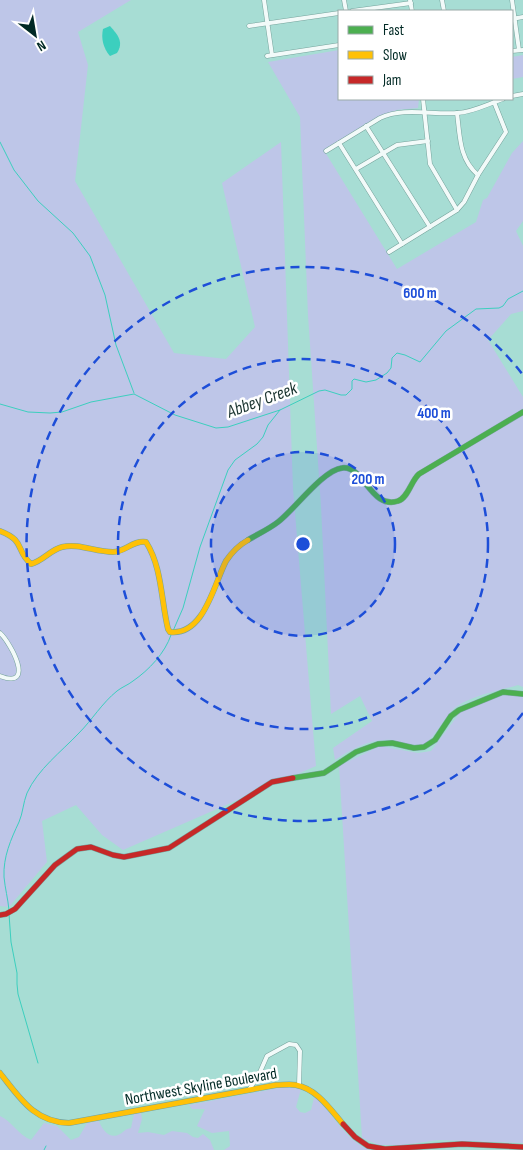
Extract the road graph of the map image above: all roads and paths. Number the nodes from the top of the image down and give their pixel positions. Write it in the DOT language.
graph roads {
  1 [pos="264,0"];
  2 [pos="410,2"];
  3 [pos="358,10"];
  4 [pos="338,13"];
  5 [pos="523,17"];
  6 [pos="513,19"];
  7 [pos="267,24"];
  8 [pos="249,26"];
  9 [pos="338,46"];
  10 [pos="521,50"];
  11 [pos="423,100"];
  12 [pos="500,100"];
  13 [pos="494,102"];
  14 [pos="424,113"];
  15 [pos="457,113"];
  16 [pos="366,126"];
  17 [pos="428,141"];
  18 [pos="339,143"];
  19 [pos="326,151"];
  20 [pos="383,153"];
  21 [pos="356,169"];
  22 [pos="478,175"];
  23 [pos="458,210"];
  24 [pos="430,227"];
  25 [pos="402,244"];
  26 [pos="389,252"];
  27 [pos="523,412"];
  28 [pos="0,531"];
  29 [pos="0,633"];
  30 [pos="0,676"];
  31 [pos="523,694"];
  32 [pos="0,915"];
  33 [pos="0,1073"];
  34 [pos="299,1085"];
  35 [pos="249,1090"];
  36 [pos="523,1147"];
  1 -- 7 [label="street"];
  2 -- 3 [label="street"];
  4 -- 7 [label="street"];
  5 -- 6 [label="street"];
  6 -- 10 [label="street"];
  7 -- 8 [label="street"];
  7 -- 9 [label="street"];
  11 -- 14 [label="street"];
  12 -- 13 [label="street"];
  13 -- 15 [label="street"];
  13 -- 22 [label="street"];
  14 -- 15 [label="street"];
  14 -- 16 [label="street"];
  14 -- 17 [label="street"];
  15 -- 22 [label="street"];
  16 -- 18 [label="street"];
  16 -- 20 [label="street"];
  17 -- 20 [label="street"];
  17 -- 23 [label="street"];
  18 -- 19 [label="street"];
  18 -- 21 [label="street"];
  20 -- 21 [label="street"];
  20 -- 24 [label="street"];
  21 -- 25 [label="street"];
  22 -- 23 [label="street"];
  23 -- 24 [label="street"];
  24 -- 25 [label="street"];
  25 -- 26 [label="street"];
  27 -- 28 [label="main road"];
  29 -- 30 [label="street"];
  31 -- 32 [label="main road"];
  33 -- 35 [label="main road, Northwest Skyline Boulevard"];
  34 -- 35 [label="main road, Northwest Skyline Boulevard"];
  34 -- 35 [label="street"];
  34 -- 36 [label="main road, Northwest Skyline Boulevard"];
}
